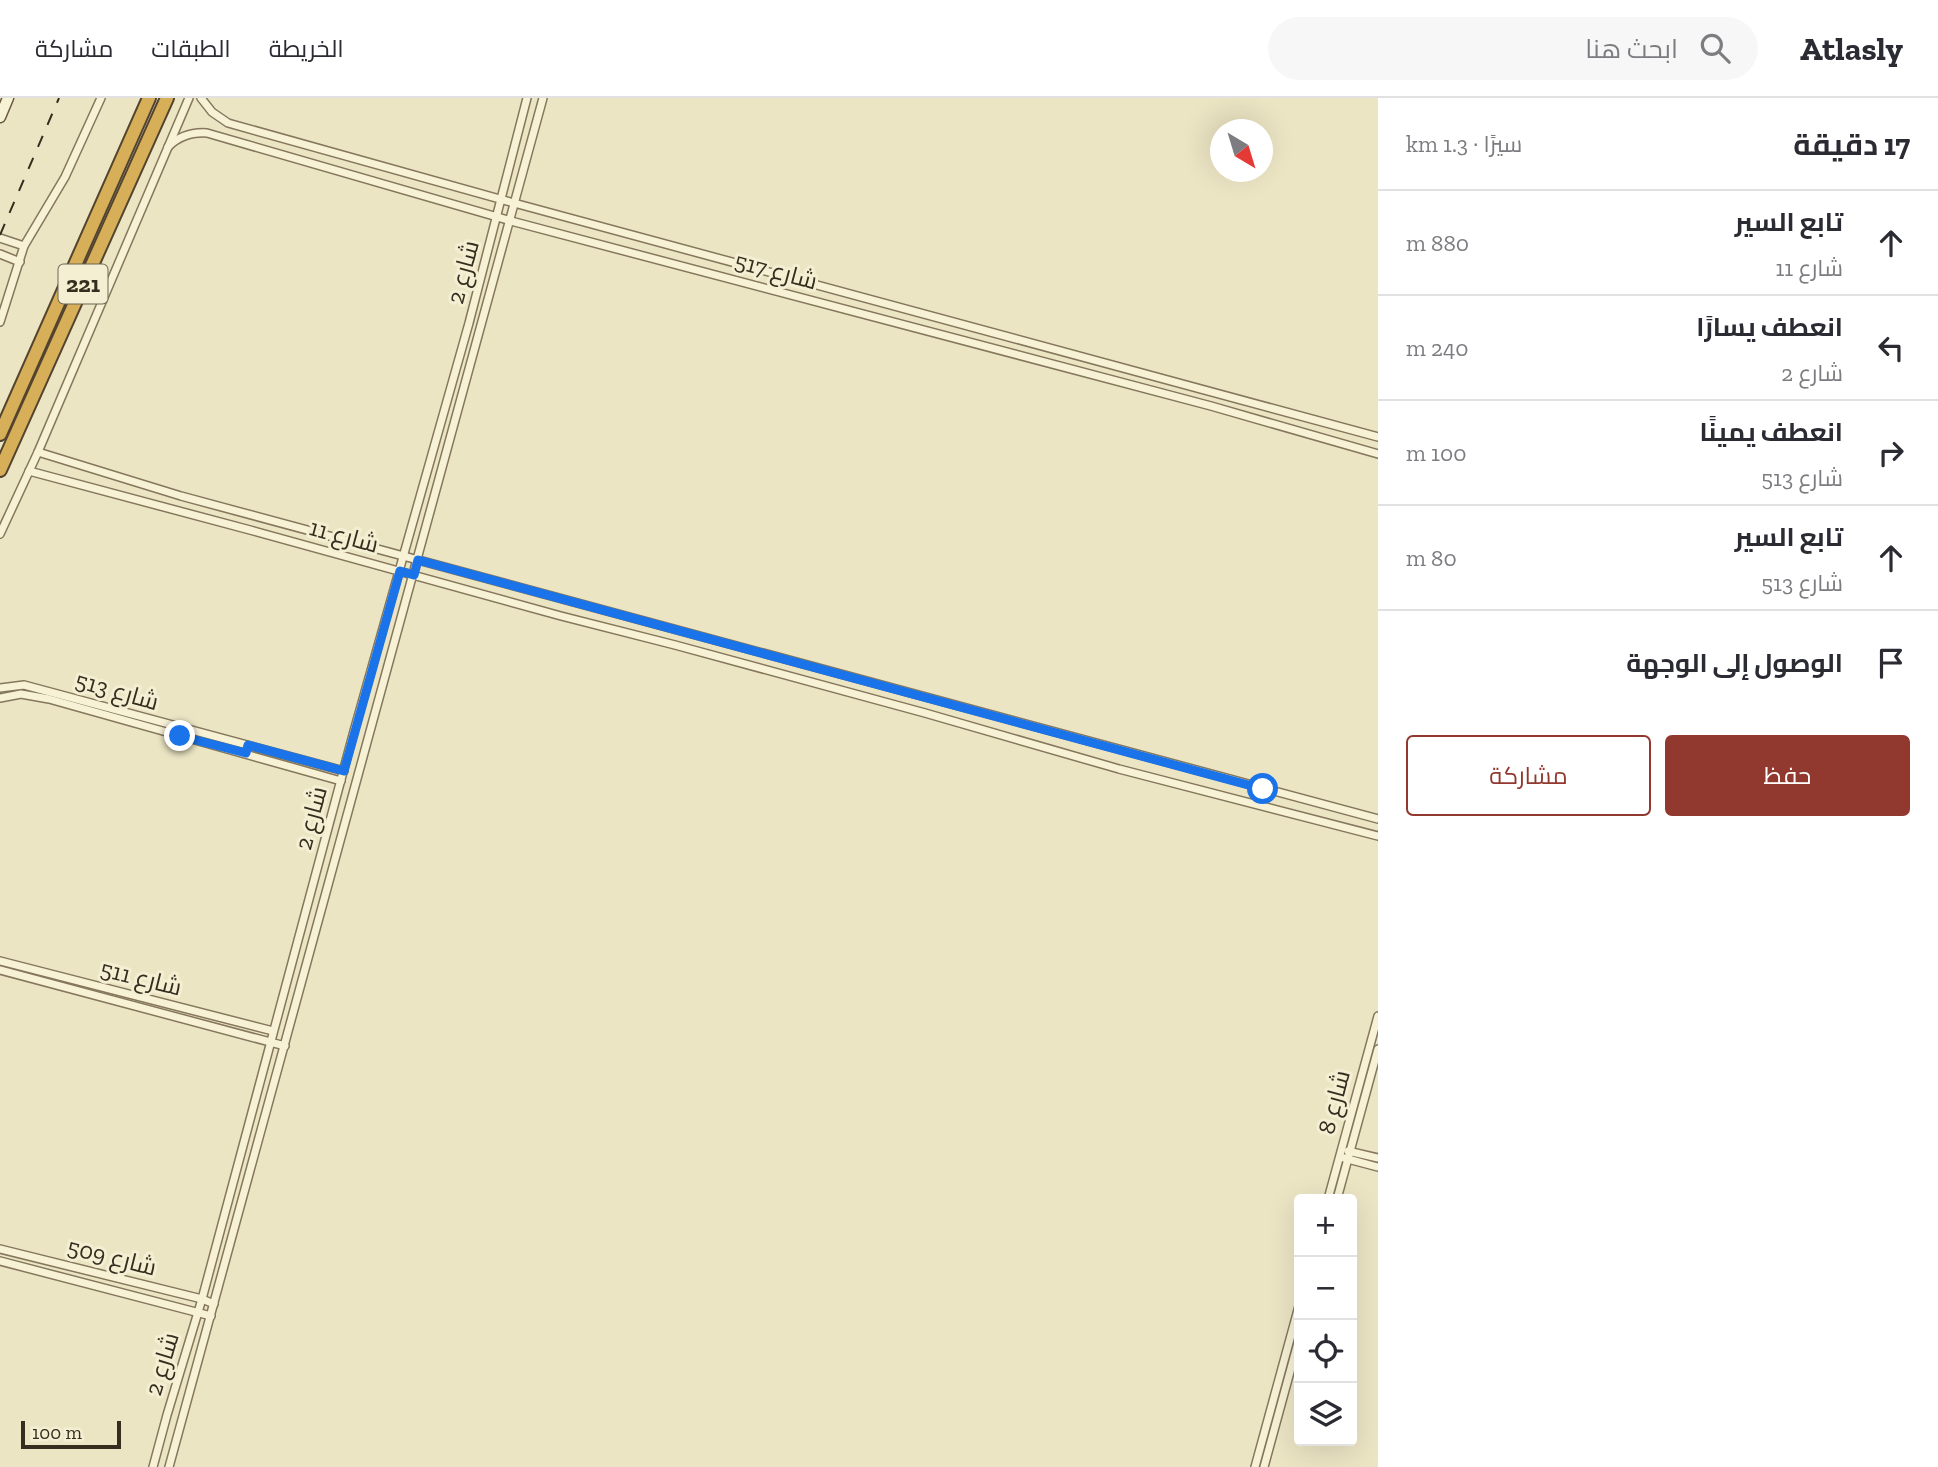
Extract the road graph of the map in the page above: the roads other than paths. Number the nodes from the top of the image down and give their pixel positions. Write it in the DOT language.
graph roads {
  1 [pos="8,98"];
  2 [pos="101,98"];
  3 [pos="149,98"];
  4 [pos="167,98"];
  5 [pos="189,98"];
  6 [pos="201,98"];
  7 [pos="527,98"];
  8 [pos="543,98"];
  9 [pos="0,117"];
  10 [pos="168,148"];
  11 [pos="500,199"];
  12 [pos="514,203"];
  13 [pos="497,217"];
  14 [pos="510,221"];
  15 [pos="0,238"];
  16 [pos="24,246"];
  17 [pos="0,254"];
  18 [pos="20,262"];
  19 [pos="0,323"];
  20 [pos="1339,427"];
  21 [pos="1354,431"];
  22 [pos="0,434"];
  23 [pos="1378,437"];
  24 [pos="1335,443"];
  25 [pos="1350,447"];
  26 [pos="37,452"];
  27 [pos="1378,454"];
  28 [pos="0,470"];
  29 [pos="29,471"];
  30 [pos="0,534"];
  31 [pos="404,556"];
  32 [pos="418,560"];
  33 [pos="400,571"];
  34 [pos="414,575"];
  35 [pos="809,665"];
  36 [pos="804,681"];
  37 [pos="0,688"];
  38 [pos="50,696"];
  39 [pos="0,698"];
  40 [pos="247,749"];
  41 [pos="344,771"];
  42 [pos="341,783"];
  43 [pos="355,788"];
  44 [pos="1378,819"];
  45 [pos="1378,836"];
  46 [pos="0,961"];
  47 [pos="0,970"];
  48 [pos="1378,1016"];
  49 [pos="273,1031"];
  50 [pos="270,1042"];
  51 [pos="285,1046"];
  52 [pos="1378,1049"];
  53 [pos="1345,1154"];
  54 [pos="1378,1158"];
  55 [pos="1378,1167"];
  56 [pos="1330,1194"];
  57 [pos="1338,1194"];
  58 [pos="0,1249"];
  59 [pos="0,1261"];
  60 [pos="63,1264"];
  61 [pos="60,1276"];
  62 [pos="202,1298"];
  63 [pos="214,1304"];
  64 [pos="198,1311"];
  65 [pos="211,1316"];
  66 [pos="1295,1320"];
  67 [pos="1294,1357"];
  68 [pos="167,1415"];
  69 [pos="182,1420"];
  70 [pos="153,1467"];
  71 [pos="169,1467"];
  72 [pos="1255,1467"];
  73 [pos="1264,1467"];
  1 -- 9 [label="street"];
  2 -- 16 [label="street"];
  3 -- 22 [label="highway, 221"];
  4 -- 28 [label="highway, 221"];
  5 -- 10 [label="street, 221"];
  6 -- 11 [label="street, شارع 517"];
  7 -- 11 [label="street, شارع 2"];
  8 -- 12 [label="street, شارع 2"];
  10 -- 13 [label="street, شارع 517"];
  10 -- 26 [label="street, 221"];
  11 -- 12 [label="street, شارع 517"];
  11 -- 13 [label="street, شارع 2"];
  12 -- 14 [label="street, شارع 2"];
  12 -- 20 [label="street, شارع 517"];
  13 -- 14 [label="street, شارع 517"];
  13 -- 31 [label="street, شارع 2"];
  14 -- 24 [label="street, شارع 517"];
  14 -- 32 [label="street, شارع 2"];
  15 -- 16 [label="street"];
  16 -- 18 [label="street"];
  17 -- 18 [label="street"];
  18 -- 19 [label="street"];
  20 -- 21 [label="street, شارع 517"];
  20 -- 24 [label="street"];
  21 -- 23 [label="street, شارع 517"];
  21 -- 25 [label="street"];
  24 -- 25 [label="street, شارع 517"];
  25 -- 27 [label="street, شارع 517"];
  26 -- 29 [label="street, 221"];
  26 -- 31 [label="street, شارع 11"];
  29 -- 30 [label="street, 221"];
  29 -- 33 [label="street, شارع 11"];
  31 -- 32 [label="street, شارع 11"];
  31 -- 33 [label="street, شارع 2"];
  32 -- 34 [label="street, شارع 2"];
  32 -- 35 [label="street, شارع 11"];
  33 -- 34 [label="street, شارع 11"];
  33 -- 41 [label="street, شارع 2"];
  34 -- 36 [label="street, شارع 11"];
  34 -- 43 [label="street, شارع 2"];
  35 -- 36 [label="street"];
  35 -- 44 [label="street, شارع 11"];
  36 -- 45 [label="street, شارع 11"];
  37 -- 38 [label="street, شارع 513"];
  38 -- 39 [label="street, شارع 513"];
  38 -- 40 [label="street, شارع 513"];
  40 -- 41 [label="street, شارع 513"];
  40 -- 42 [label="street, شارع 513"];
  41 -- 42 [label="street, شارع 2"];
  42 -- 43 [label="street, شارع 513"];
  42 -- 49 [label="street, شارع 2"];
  43 -- 51 [label="street, شارع 2"];
  46 -- 49 [label="street, شارع 511"];
  47 -- 50 [label="street, شارع 511"];
  48 -- 53 [label="street, شارع 8"];
  49 -- 50 [label="street, شارع 2"];
  50 -- 51 [label="street, شارع 511"];
  50 -- 62 [label="street, شارع 2"];
  51 -- 63 [label="street, شارع 2"];
  52 -- 53 [label="street, شارع 8"];
  53 -- 54 [label="street"];
  53 -- 55 [label="street"];
  53 -- 56 [label="street, شارع 8"];
  53 -- 57 [label="street, شارع 8"];
  58 -- 60 [label="street, شارع 509"];
  59 -- 61 [label="street, شارع 509"];
  60 -- 61 [label="street"];
  60 -- 62 [label="street, شارع 509"];
  61 -- 64 [label="street, شارع 509"];
  62 -- 63 [label="street, شارع 509"];
  62 -- 64 [label="street, شارع 2"];
  63 -- 65 [label="street, شارع 2"];
  64 -- 65 [label="street, شارع 509"];
  64 -- 68 [label="street, شارع 2"];
  65 -- 69 [label="street, شارع 2"];
  66 -- 72 [label="street"];
  67 -- 73 [label="street"];
  68 -- 69 [label="street"];
  68 -- 70 [label="street, شارع 2"];
  69 -- 71 [label="street, شارع 2"];
}
